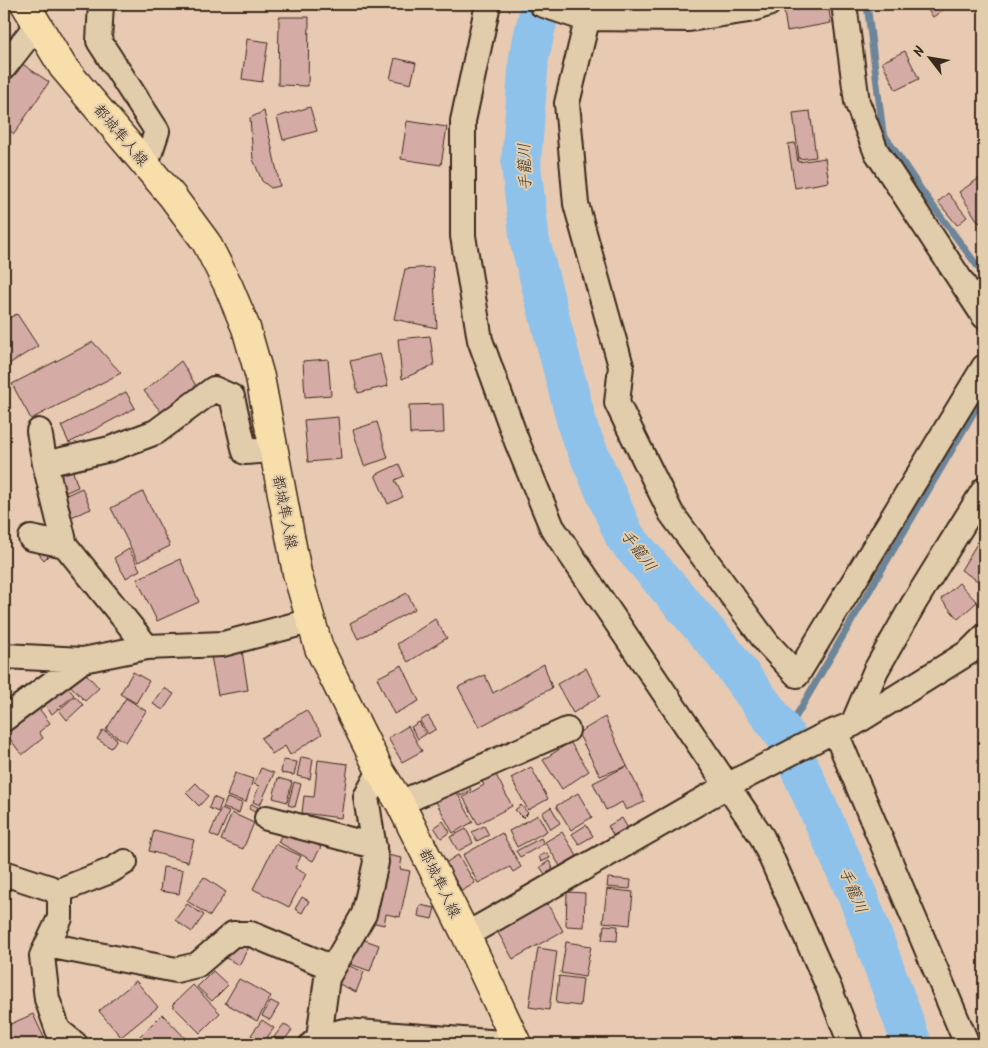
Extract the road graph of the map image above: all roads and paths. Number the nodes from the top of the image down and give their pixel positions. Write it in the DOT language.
graph roads {
  1 [pos="101,4"];
  2 [pos="488,4"];
  3 [pos="542,4"];
  4 [pos="768,4"];
  5 [pos="844,4"];
  6 [pos="587,13"];
  7 [pos="31,15"];
  8 [pos="4,67"];
  9 [pos="146,164"];
  10 [pos="984,316"];
  11 [pos="984,367"];
  12 [pos="38,431"];
  13 [pos="274,450"];
  14 [pos="45,464"];
  15 [pos="984,490"];
  16 [pos="31,538"];
  17 [pos="65,545"];
  18 [pos="310,621"];
  19 [pos="984,637"];
  20 [pos="148,647"];
  21 [pos="4,656"];
  22 [pos="83,660"];
  23 [pos="4,720"];
  24 [pos="567,730"];
  25 [pos="837,730"];
  26 [pos="380,771"];
  27 [pos="727,786"];
  28 [pos="400,803"];
  29 [pos="267,818"];
  30 [pos="374,846"];
  31 [pos="125,862"];
  32 [pos="4,873"];
  33 [pos="56,892"];
  34 [pos="466,935"];
  35 [pos="47,946"];
  36 [pos="333,968"];
  37 [pos="316,1041"];
  38 [pos="461,1042"];
  39 [pos="75,1044"];
  40 [pos="517,1044"];
  41 [pos="851,1044"];
  42 [pos="968,1044"];
  1 -- 9 [label="street"];
  2 -- 27 [label="street"];
  3 -- 6 [label="street"];
  4 -- 6 [label="street"];
  5 -- 10 [label="street"];
  6 -- 11 [label="street"];
  7 -- 8 [label="street"];
  7 -- 9 [label="main road, 都城隼人線"];
  9 -- 13 [label="main road, 都城隼人線"];
  12 -- 14 [label="street"];
  13 -- 14 [label="street"];
  13 -- 18 [label="main road, 都城隼人線"];
  14 -- 17 [label="street"];
  15 -- 25 [label="street"];
  16 -- 17 [label="street"];
  17 -- 20 [label="street"];
  18 -- 20 [label="street"];
  18 -- 26 [label="main road, 都城隼人線"];
  19 -- 25 [label="street"];
  20 -- 22 [label="street"];
  21 -- 22 [label="street"];
  22 -- 23 [label="street"];
  24 -- 28 [label="street"];
  25 -- 27 [label="street"];
  25 -- 42 [label="street"];
  26 -- 28 [label="main road, 都城隼人線"];
  26 -- 30 [label="street"];
  27 -- 34 [label="street"];
  27 -- 41 [label="street"];
  28 -- 34 [label="main road, 都城隼人線"];
  29 -- 30 [label="street"];
  30 -- 36 [label="street"];
  31 -- 33 [label="street"];
  32 -- 33 [label="street"];
  33 -- 35 [label="street"];
  34 -- 40 [label="main road, 都城隼人線"];
  35 -- 36 [label="street"];
  35 -- 39 [label="street"];
  36 -- 37 [label="street"];
  37 -- 38 [label="street"];
  38 -- 40 [label="street"];
}
